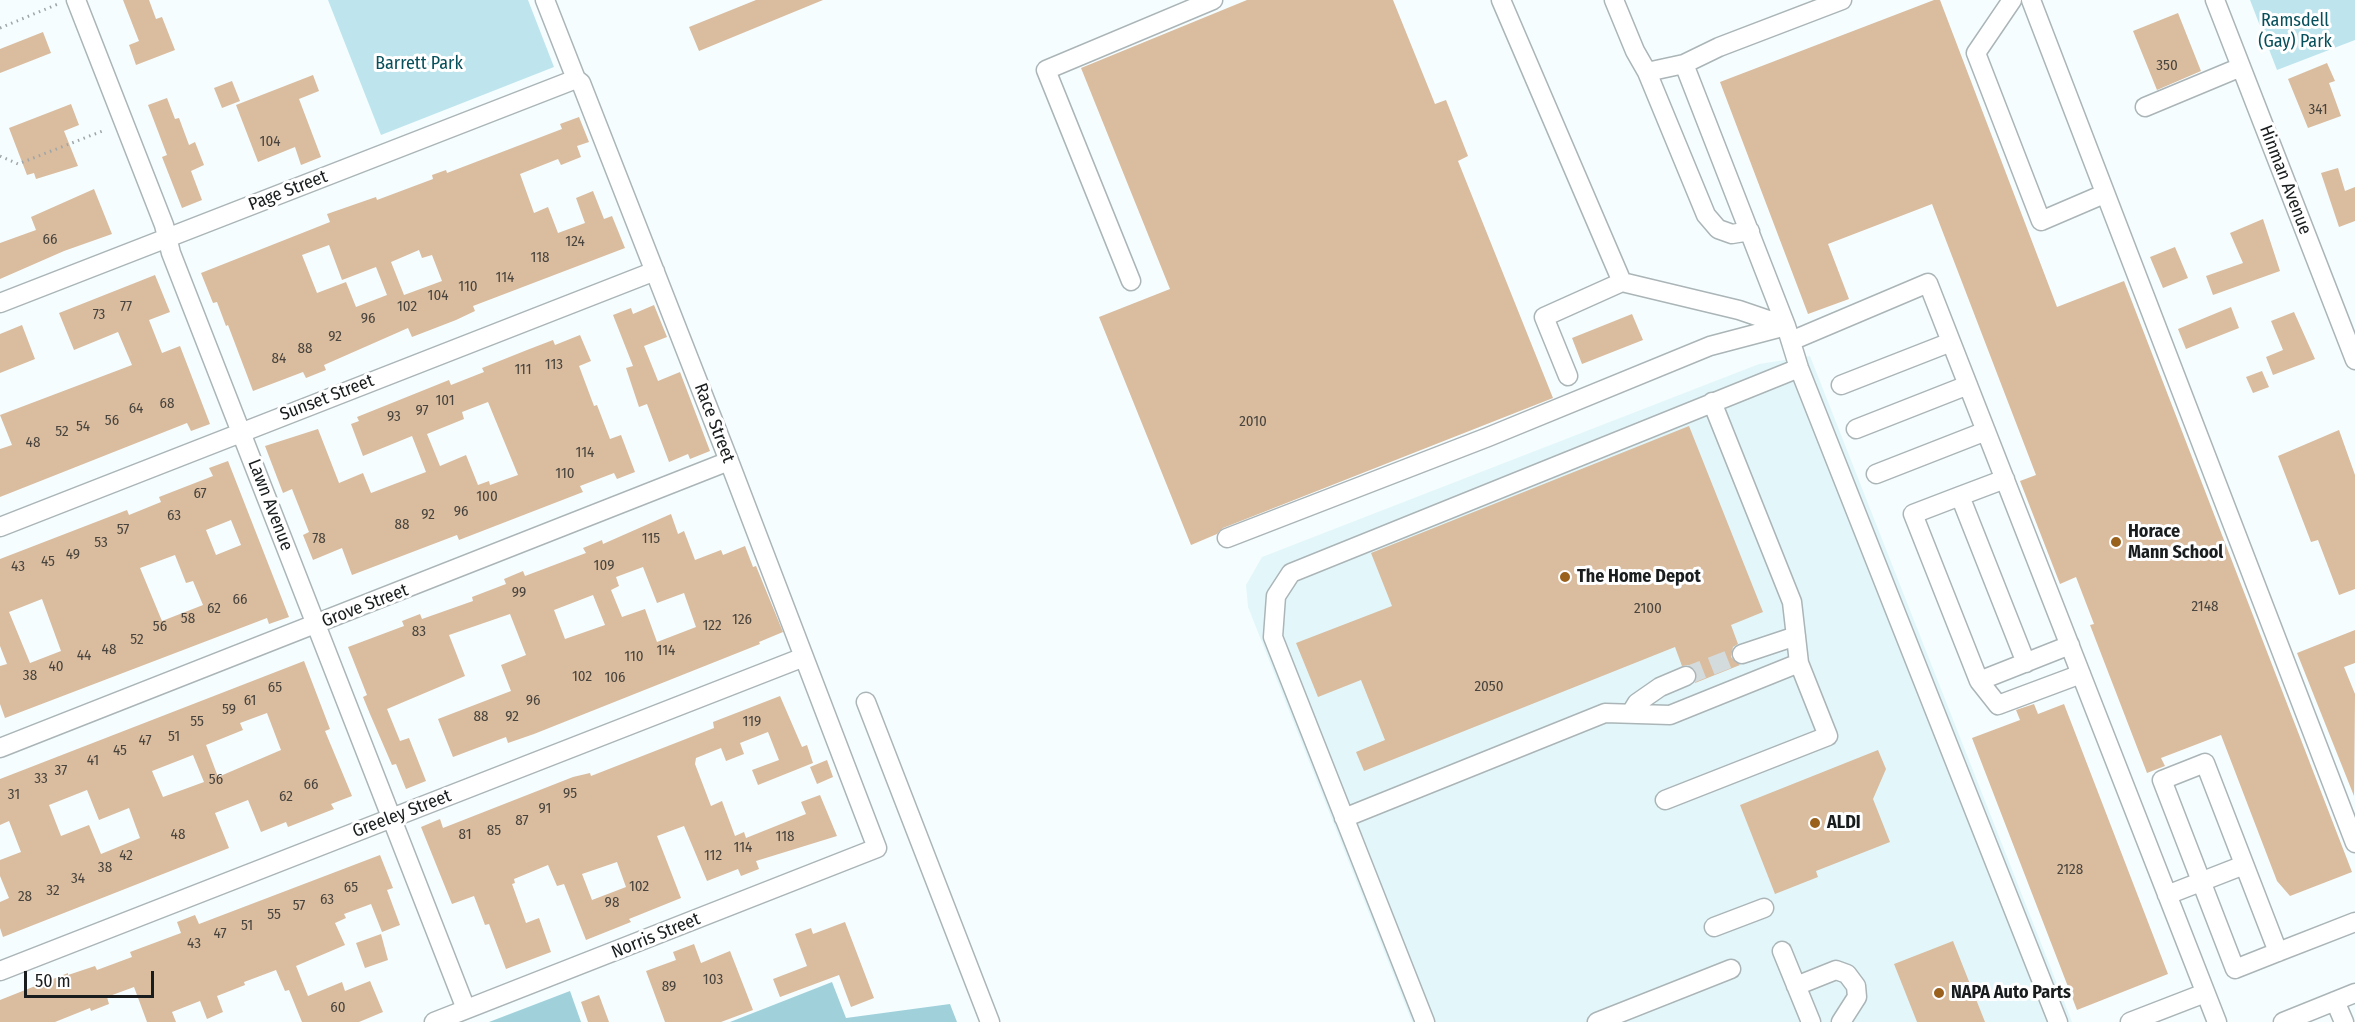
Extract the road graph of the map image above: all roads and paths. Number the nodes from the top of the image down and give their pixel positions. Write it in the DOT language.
graph roads {
  1 [pos="545,0"];
  2 [pos="1213,0"];
  3 [pos="1501,0"];
  4 [pos="1614,0"];
  5 [pos="1842,0"];
  6 [pos="2012,0"];
  7 [pos="2031,0"];
  8 [pos="2215,0"];
  9 [pos="69,1"];
  10 [pos="0,28"];
  11 [pos="1684,64"];
  12 [pos="2241,67"];
  13 [pos="1647,72"];
  14 [pos="576,79"];
  15 [pos="2145,107"];
  16 [pos="105,129"];
  17 [pos="0,156"];
  18 [pos="2104,194"];
  19 [pos="1750,231"];
  20 [pos="168,238"];
  21 [pos="655,271"];
  22 [pos="1131,281"];
  23 [pos="1622,282"];
  24 [pos="0,303"];
  25 [pos="1788,333"];
  26 [pos="1951,342"];
  27 [pos="2355,360"];
  28 [pos="1799,368"];
  29 [pos="1568,376"];
  30 [pos="1841,385"];
  31 [pos="1968,385"];
  32 [pos="1712,402"];
  33 [pos="1856,429"];
  34 [pos="241,431"];
  35 [pos="1986,431"];
  36 [pos="729,462"];
  37 [pos="1876,474"];
  38 [pos="2005,479"];
  39 [pos="1960,496"];
  40 [pos="0,526"];
  41 [pos="1227,538"];
  42 [pos="316,625"];
  43 [pos="1796,636"];
  44 [pos="2070,645"];
  45 [pos="1742,654"];
  46 [pos="804,657"];
  47 [pos="1799,663"];
  48 [pos="2026,663"];
  49 [pos="2081,674"];
  50 [pos="1686,676"];
  51 [pos="1979,681"];
  52 [pos="866,702"];
  53 [pos="1631,713"];
  54 [pos="0,748"];
  55 [pos="1665,800"];
  56 [pos="392,818"];
  57 [pos="1344,818"];
  58 [pos="2355,843"];
  59 [pos="877,848"];
  60 [pos="2244,865"];
  61 [pos="2201,882"];
  62 [pos="2167,895"];
  63 [pos="1764,908"];
  64 [pos="2355,922"];
  65 [pos="1714,927"];
  66 [pos="1782,951"];
  67 [pos="2278,952"];
  68 [pos="1731,969"];
  69 [pos="0,971"];
  70 [pos="1796,986"];
  71 [pos="2205,993"];
  72 [pos="2355,993"];
  73 [pos="2335,1001"];
  74 [pos="466,1009"];
  75 [pos="434,1022"];
  76 [pos="990,1022"];
  77 [pos="1425,1022"];
  78 [pos="1598,1022"];
  79 [pos="1811,1022"];
  80 [pos="1841,1022"];
  81 [pos="2058,1022"];
  82 [pos="2130,1022"];
  83 [pos="2217,1022"];
  84 [pos="2283,1022"];
  85 [pos="2344,1022"];
  1 -- 14 [label="street, Race Street"];
  2 -- 22 [label="street"];
  3 -- 23 [label="street"];
  4 -- 13 [label="street"];
  5 -- 11 [label="street"];
  6 -- 18 [label="street"];
  7 -- 18 [label="street"];
  8 -- 12 [label="street, Hinman Avenue"];
  9 -- 10 [label="path"];
  9 -- 20 [label="street, Lawn Avenue"];
  11 -- 13 [label="street"];
  11 -- 19 [label="street"];
  12 -- 15 [label="street"];
  12 -- 27 [label="street, Hinman Avenue"];
  13 -- 19 [label="street"];
  14 -- 20 [label="street, Page Street"];
  14 -- 21 [label="street, Race Street"];
  16 -- 17 [label="path"];
  18 -- 58 [label="street"];
  19 -- 25 [label="street"];
  20 -- 24 [label="street, Page Street"];
  20 -- 34 [label="street, Lawn Avenue"];
  21 -- 34 [label="street, Sunset Street"];
  21 -- 36 [label="street, Race Street"];
  23 -- 25 [label="street"];
  23 -- 29 [label="street"];
  25 -- 26 [label="street"];
  25 -- 28 [label="street"];
  25 -- 41 [label="street"];
  26 -- 30 [label="street"];
  26 -- 31 [label="street"];
  28 -- 32 [label="street"];
  28 -- 81 [label="street"];
  31 -- 33 [label="street"];
  31 -- 35 [label="street"];
  32 -- 43 [label="street"];
  32 -- 57 [label="street"];
  34 -- 40 [label="street, Sunset Street"];
  34 -- 42 [label="street, Lawn Avenue"];
  35 -- 37 [label="street"];
  35 -- 38 [label="street"];
  36 -- 42 [label="street, Grove Street"];
  36 -- 46 [label="street, Race Street"];
  38 -- 39 [label="street"];
  38 -- 44 [label="street"];
  39 -- 48 [label="street"];
  39 -- 51 [label="street"];
  42 -- 54 [label="street, Grove Street"];
  42 -- 56 [label="street, Lawn Avenue"];
  43 -- 45 [label="street"];
  43 -- 47 [label="street"];
  44 -- 48 [label="street"];
  44 -- 49 [label="street"];
  46 -- 56 [label="street, Greeley Street"];
  46 -- 59 [label="street, Race Street"];
  47 -- 53 [label="street"];
  47 -- 55 [label="street"];
  48 -- 51 [label="street"];
  49 -- 51 [label="street"];
  49 -- 62 [label="street"];
  50 -- 53 [label="street"];
  52 -- 76 [label="street"];
  53 -- 57 [label="street"];
  56 -- 69 [label="street, Greeley Street"];
  56 -- 74 [label="street, Lawn Avenue"];
  57 -- 77 [label="street"];
  59 -- 74 [label="street, Norris Street"];
  60 -- 61 [label="street"];
  60 -- 61 [label="street"];
  60 -- 67 [label="street"];
  61 -- 62 [label="street"];
  61 -- 67 [label="street"];
  62 -- 71 [label="street"];
  63 -- 65 [label="street"];
  64 -- 67 [label="street"];
  66 -- 70 [label="street"];
  68 -- 78 [label="street"];
  70 -- 79 [label="street"];
  70 -- 80 [label="street"];
  71 -- 82 [label="street"];
  71 -- 83 [label="street"];
  72 -- 73 [label="street"];
  73 -- 84 [label="street"];
  73 -- 85 [label="street"];
  74 -- 75 [label="street, Norris Street"];
}
